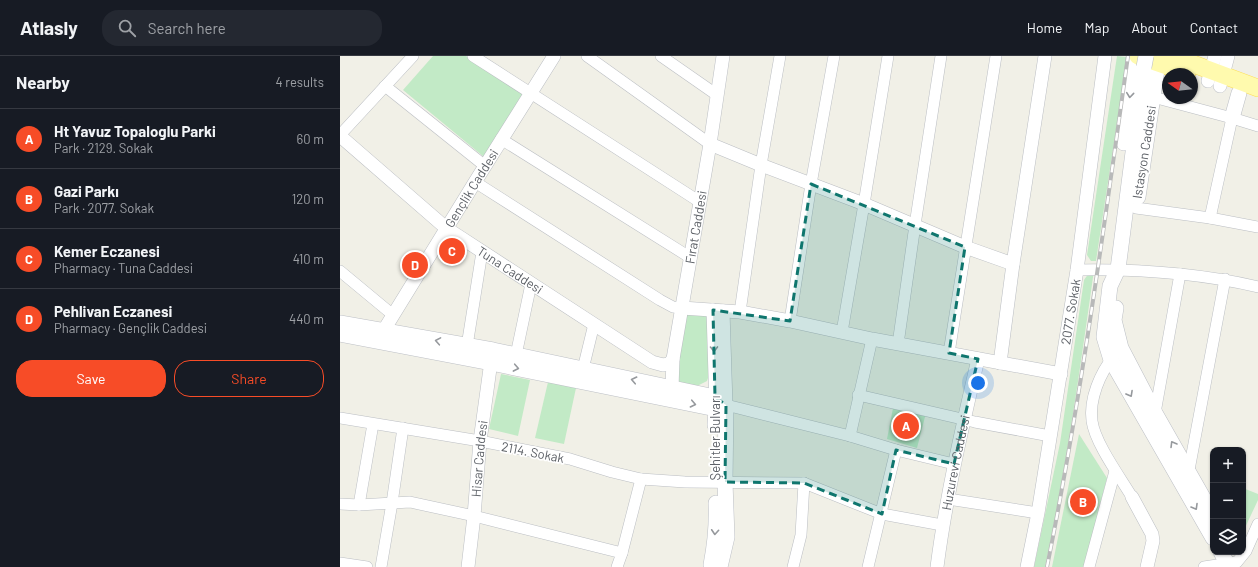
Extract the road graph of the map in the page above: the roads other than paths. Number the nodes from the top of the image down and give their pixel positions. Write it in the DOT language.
graph roads {
  1 [pos="413,56"];
  2 [pos="473,56"];
  3 [pos="554,56"];
  4 [pos="587,56"];
  5 [pos="661,56"];
  6 [pos="724,56"];
  7 [pos="780,56"];
  8 [pos="834,56"];
  9 [pos="888,56"];
  10 [pos="941,56"];
  11 [pos="996,56"];
  12 [pos="1045,56"];
  13 [pos="1105,56"];
  14 [pos="1228,56"];
  15 [pos="1149,59"];
  16 [pos="1173,68"];
  17 [pos="1212,74"];
  18 [pos="386,86"];
  19 [pos="1258,88"];
  20 [pos="531,93"];
  21 [pos="1240,93"];
  22 [pos="717,95"];
  23 [pos="1153,97"];
  24 [pos="1258,100"];
  25 [pos="1232,118"];
  26 [pos="1258,126"];
  27 [pos="340,136"];
  28 [pos="501,139"];
  29 [pos="710,144"];
  30 [pos="761,165"];
  31 [pos="485,166"];
  32 [pos="475,182"];
  33 [pos="811,184"];
  34 [pos="700,202"];
  35 [pos="864,204"];
  36 [pos="1136,208"];
  37 [pos="1210,218"];
  38 [pos="915,225"];
  39 [pos="1258,227"];
  40 [pos="446,228"];
  41 [pos="1122,239"];
  42 [pos="965,247"];
  43 [pos="482,252"];
  44 [pos="691,258"];
  45 [pos="1013,264"];
  46 [pos="340,270"];
  47 [pos="1078,270"];
  48 [pos="1118,270"];
  49 [pos="1180,274"];
  50 [pos="1225,280"];
  51 [pos="531,284"];
  52 [pos="1258,287"];
  53 [pos="682,308"];
  54 [pos="718,310"];
  55 [pos="740,312"];
  56 [pos="393,315"];
  57 [pos="790,321"];
  58 [pos="340,323"];
  59 [pos="594,324"];
  60 [pos="842,332"];
  61 [pos="340,334"];
  62 [pos="380,337"];
  63 [pos="872,339"];
  64 [pos="898,344"];
  65 [pos="467,346"];
  66 [pos="1121,348"];
  67 [pos="949,353"];
  68 [pos="516,355"];
  69 [pos="492,356"];
  70 [pos="673,359"];
  71 [pos="978,359"];
  72 [pos="1111,360"];
  73 [pos="1000,363"];
  74 [pos="583,369"];
  75 [pos="1061,374"];
  76 [pos="671,394"];
  77 [pos="858,395"];
  78 [pos="719,404"];
  79 [pos="1155,413"];
  80 [pos="340,418"];
  81 [pos="964,419"];
  82 [pos="373,424"];
  83 [pos="403,428"];
  84 [pos="850,436"];
  85 [pos="1050,436"];
  86 [pos="480,441"];
  87 [pos="896,450"];
  88 [pos="954,464"];
  89 [pos="1189,470"];
  90 [pos="1116,471"];
  91 [pos="641,479"];
  92 [pos="720,482"];
  93 [pos="804,483"];
  94 [pos="1132,497"];
  95 [pos="948,499"];
  96 [pos="392,503"];
  97 [pos="340,504"];
  98 [pos="359,505"];
  99 [pos="1210,508"];
  100 [pos="1038,513"];
  101 [pos="882,514"];
  102 [pos="474,516"];
  103 [pos="1258,524"];
  104 [pos="942,525"];
  105 [pos="1210,533"];
  106 [pos="622,553"];
  107 [pos="1231,561"];
  108 [pos="340,563"];
  109 [pos="367,567"];
  110 [pos="381,567"];
  111 [pos="468,567"];
  112 [pos="617,567"];
  113 [pos="711,567"];
  114 [pos="720,567"];
  115 [pos="793,567"];
  116 [pos="868,567"];
  117 [pos="937,567"];
  118 [pos="1027,567"];
  119 [pos="1089,567"];
  120 [pos="1147,567"];
  121 [pos="1204,567"];
  1 -- 18 [label="street"];
  2 -- 20 [label="street"];
  3 -- 20 [label="street, Gençlik Caddesi"];
  4 -- 29 [label="street"];
  5 -- 22 [label="street"];
  6 -- 22 [label="street, Fırat Caddesi"];
  7 -- 30 [label="street"];
  8 -- 33 [label="street"];
  9 -- 35 [label="street"];
  10 -- 38 [label="street"];
  11 -- 42 [label="street"];
  12 -- 45 [label="street"];
  13 -- 47 [label="street, 2077. Sokak"];
  14 -- 17 [label="street"];
  15 -- 16 [label="main road"];
  15 -- 17 [label="main road"];
  15 -- 23 [label="main road, Istasyon Caddesi"];
  15 -- 41 [label="main road"];
  17 -- 19 [label="main road"];
  17 -- 21 [label="main road"];
  18 -- 27 [label="street"];
  18 -- 31 [label="street"];
  20 -- 28 [label="street, Gençlik Caddesi"];
  20 -- 34 [label="street"];
  21 -- 24 [label="main road"];
  21 -- 25 [label="main road"];
  22 -- 29 [label="street, Fırat Caddesi"];
  23 -- 25 [label="street"];
  23 -- 36 [label="main road, Istasyon Caddesi"];
  25 -- 26 [label="street"];
  25 -- 37 [label="street"];
  27 -- 40 [label="street, Tuna Caddesi"];
  28 -- 31 [label="street, Gençlik Caddesi"];
  28 -- 44 [label="street"];
  29 -- 30 [label="street"];
  29 -- 34 [label="street, Fırat Caddesi"];
  30 -- 33 [label="street"];
  30 -- 55 [label="street"];
  31 -- 32 [label="street, Gençlik Caddesi"];
  32 -- 40 [label="street, Gençlik Caddesi"];
  32 -- 53 [label="street"];
  33 -- 35 [label="street"];
  33 -- 57 [label="street"];
  34 -- 44 [label="street, Fırat Caddesi"];
  35 -- 38 [label="street"];
  35 -- 60 [label="street"];
  36 -- 37 [label="street"];
  36 -- 41 [label="main road, Istasyon Caddesi"];
  37 -- 39 [label="street"];
  38 -- 42 [label="street"];
  38 -- 64 [label="street"];
  40 -- 43 [label="street, Tuna Caddesi"];
  40 -- 56 [label="street, Gençlik Caddesi"];
  41 -- 48 [label="main road"];
  42 -- 45 [label="street"];
  42 -- 67 [label="street"];
  43 -- 51 [label="street, Tuna Caddesi"];
  43 -- 65 [label="street"];
  44 -- 53 [label="street, Fırat Caddesi"];
  45 -- 73 [label="street"];
  46 -- 56 [label="street"];
  47 -- 48 [label="street"];
  47 -- 75 [label="street, 2077. Sokak"];
  48 -- 49 [label="street"];
  48 -- 66 [label="main road"];
  48 -- 72 [label="main road"];
  49 -- 50 [label="street"];
  49 -- 79 [label="street"];
  50 -- 52 [label="street"];
  50 -- 89 [label="street"];
  51 -- 59 [label="street, Tuna Caddesi"];
  51 -- 68 [label="street"];
  53 -- 54 [label="street"];
  53 -- 70 [label="street, Fırat Caddesi"];
  54 -- 55 [label="street"];
  54 -- 78 [label="street, Şehitler Bulvarı"];
  55 -- 57 [label="street"];
  56 -- 62 [label="street, Gençlik Caddesi"];
  57 -- 60 [label="street"];
  58 -- 62 [label="main road"];
  59 -- 70 [label="street, Tuna Caddesi"];
  59 -- 74 [label="street"];
  60 -- 63 [label="street"];
  61 -- 62 [label="main road"];
  65 -- 62 [label="main road, one-way"];
  62 -- 69 [label="main road"];
  63 -- 64 [label="street"];
  63 -- 77 [label="street"];
  64 -- 67 [label="street"];
  65 -- 69 [label="main road"];
  66 -- 72 [label="street"];
  66 -- 79 [label="main road"];
  67 -- 71 [label="street"];
  68 -- 69 [label="main road"];
  68 -- 74 [label="main road"];
  69 -- 76 [label="main road, one-way"];
  69 -- 86 [label="street, Hisar Caddesi"];
  70 -- 76 [label="street, Fırat Caddesi"];
  71 -- 73 [label="street"];
  71 -- 81 [label="street, Huzurevi Caddesi"];
  72 -- 90 [label="street"];
  72 -- 105 [label="main road, one-way"];
  73 -- 75 [label="street"];
  76 -- 74 [label="main road, one-way"];
  75 -- 85 [label="street, 2077. Sokak"];
  76 -- 78 [label="main road"];
  77 -- 81 [label="street"];
  77 -- 84 [label="street"];
  78 -- 84 [label="street"];
  78 -- 92 [label="main road, Şehitler Bulvarı"];
  89 -- 79 [label="main road, one-way"];
  80 -- 82 [label="street, 2114. Sokak"];
  81 -- 85 [label="street"];
  81 -- 88 [label="street, Huzurevi Caddesi"];
  82 -- 83 [label="street, 2114. Sokak"];
  82 -- 98 [label="street"];
  83 -- 86 [label="street, 2114. Sokak"];
  83 -- 96 [label="street"];
  84 -- 87 [label="street"];
  85 -- 100 [label="street, 2077. Sokak"];
  86 -- 91 [label="street, 2114. Sokak"];
  86 -- 102 [label="street, Hisar Caddesi"];
  87 -- 88 [label="street"];
  87 -- 101 [label="street"];
  88 -- 95 [label="street, Huzurevi Caddesi"];
  89 -- 99 [label="main road"];
  90 -- 94 [label="street"];
  90 -- 119 [label="street"];
  91 -- 92 [label="street, 2114. Sokak"];
  91 -- 106 [label="street"];
  92 -- 93 [label="street, 2114. Sokak"];
  92 -- 113 [label="main road, Şehitler Bulvarı, one-way"];
  92 -- 114 [label="main road, Şehitler Bulvarı"];
  93 -- 101 [label="street"];
  93 -- 115 [label="street"];
  94 -- 120 [label="street"];
  95 -- 100 [label="street"];
  95 -- 104 [label="street, Huzurevi Caddesi"];
  96 -- 98 [label="street"];
  96 -- 102 [label="street"];
  96 -- 110 [label="street"];
  97 -- 98 [label="street"];
  100 -- 118 [label="street, 2077. Sokak"];
  101 -- 104 [label="street"];
  101 -- 116 [label="street"];
  102 -- 106 [label="street"];
  102 -- 111 [label="street, Hisar Caddesi"];
  103 -- 107 [label="street"];
  104 -- 117 [label="street, Huzurevi Caddesi"];
  106 -- 112 [label="street"];
  107 -- 121 [label="street"];
  108 -- 109 [label="street"];
}
